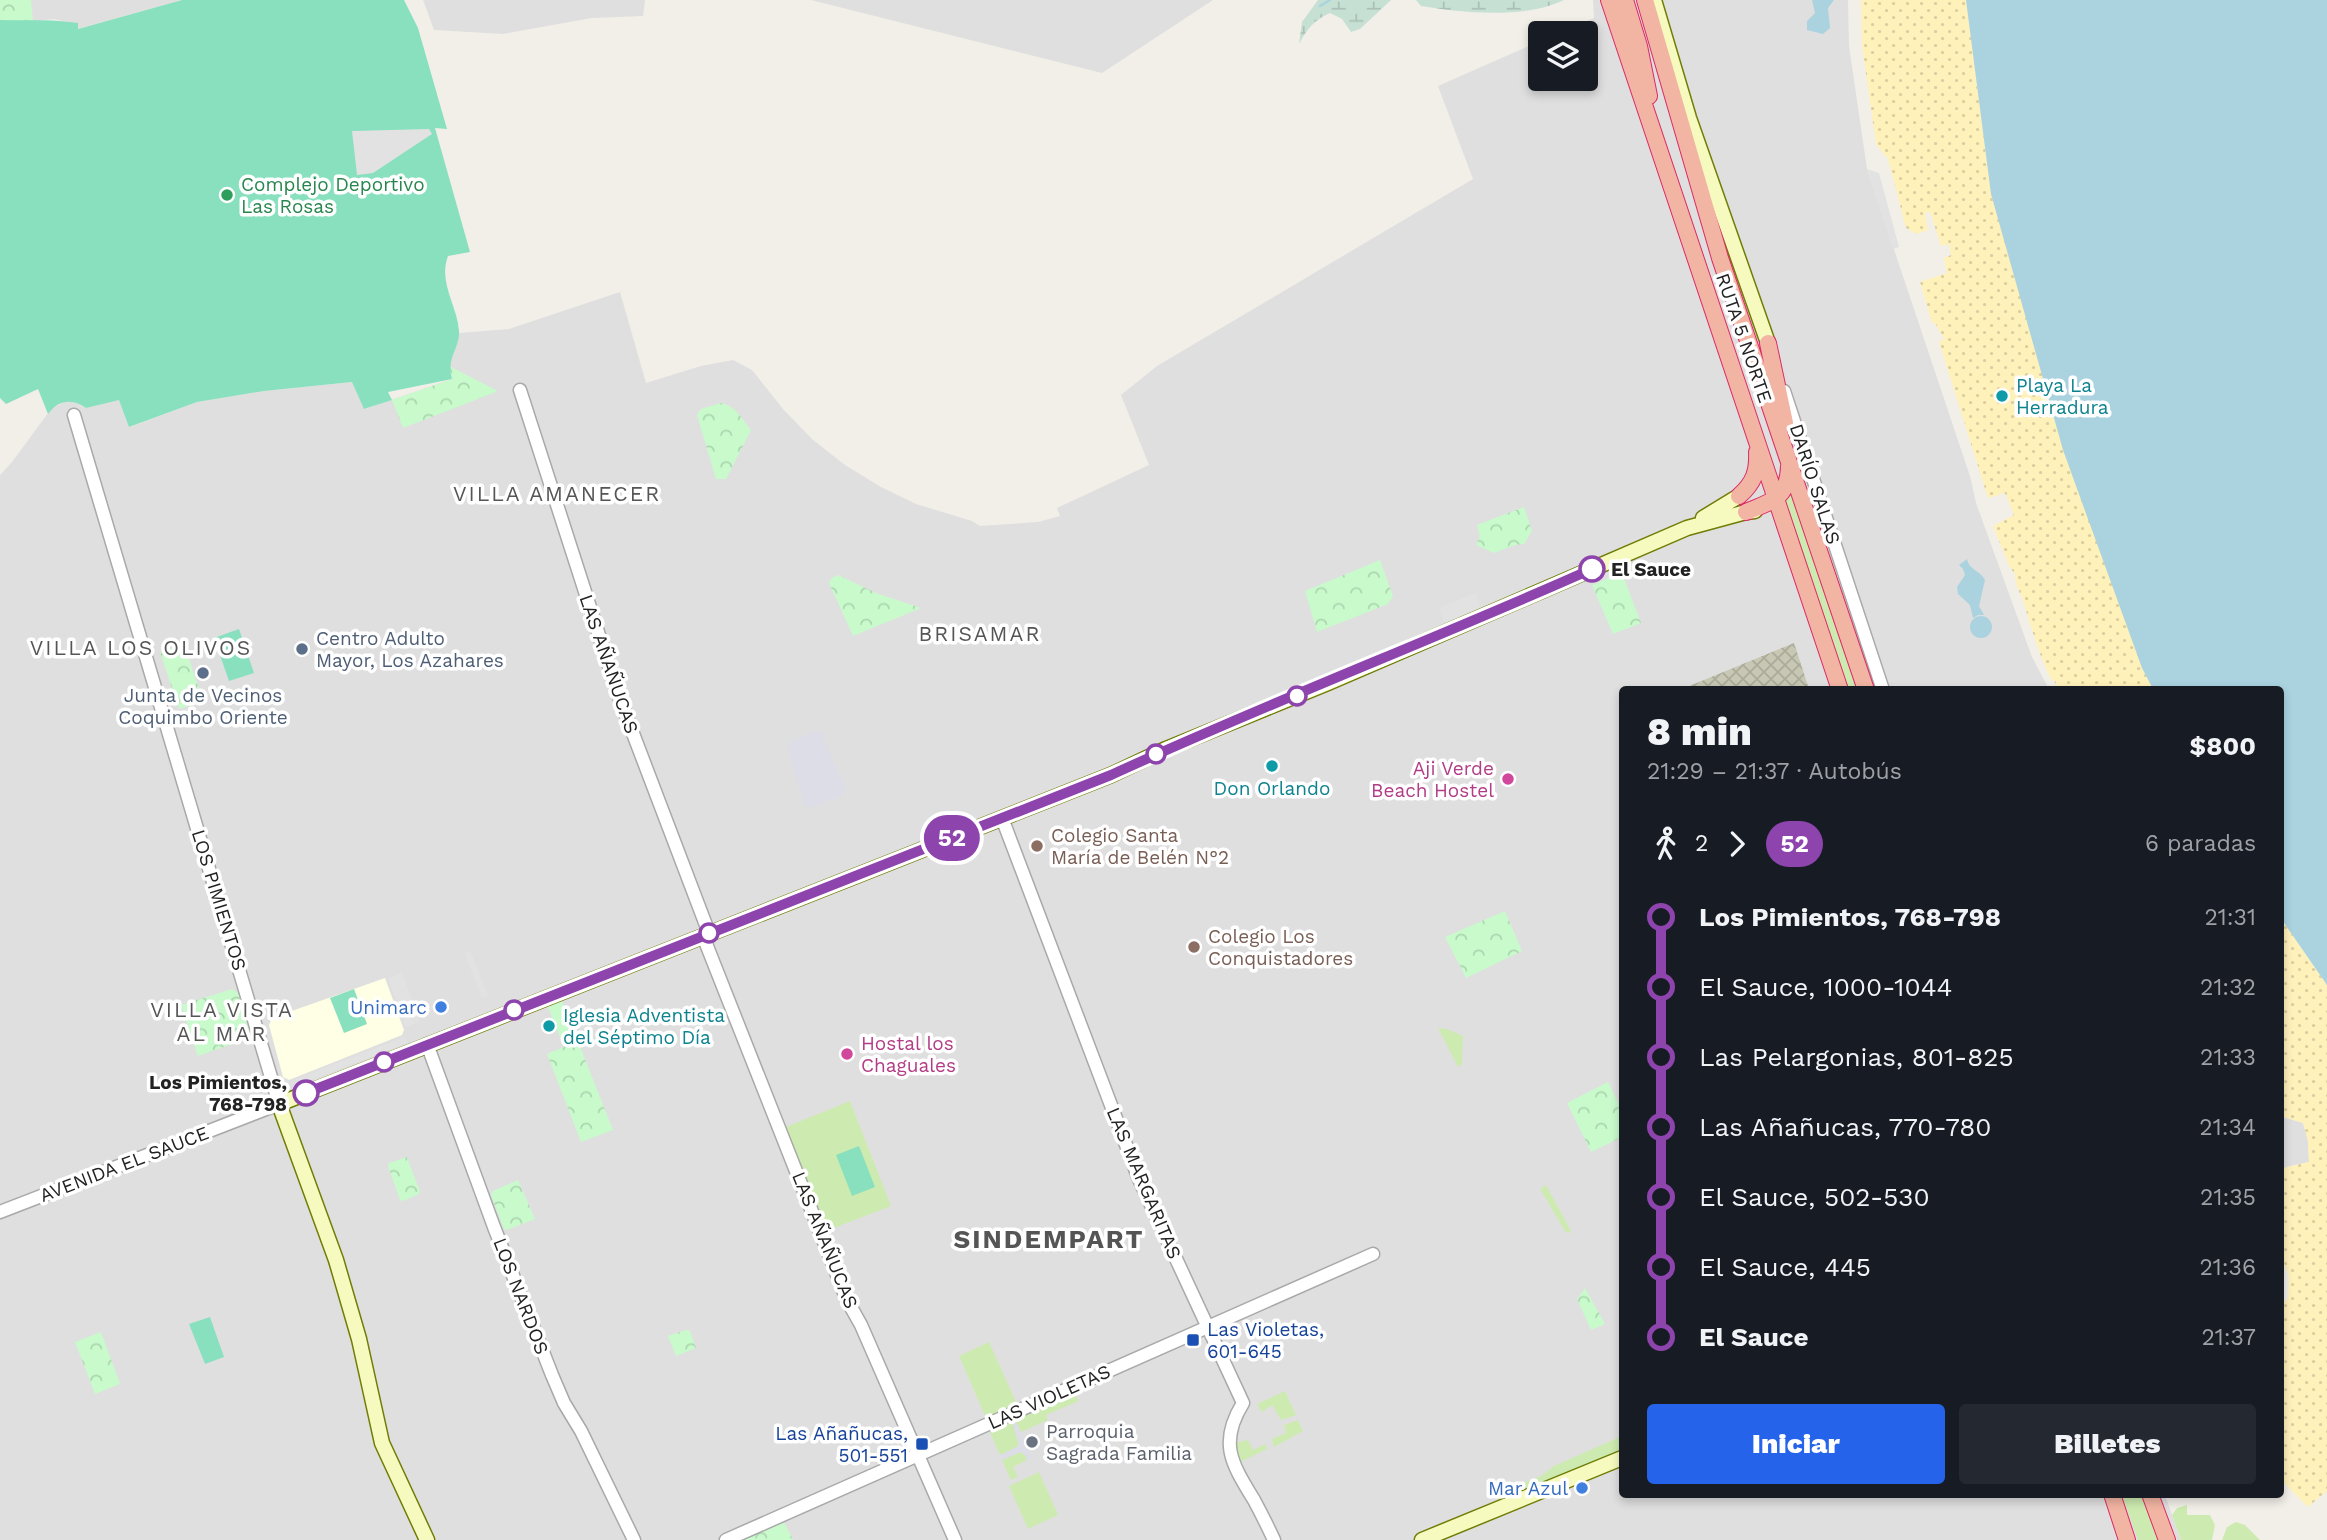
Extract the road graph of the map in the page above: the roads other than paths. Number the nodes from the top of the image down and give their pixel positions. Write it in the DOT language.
graph roads {
  1 [pos="1609,0"];
  2 [pos="1625,0"];
  3 [pos="1645,0"];
  4 [pos="1654,0"];
  5 [pos="1671,77"];
  6 [pos="1655,140"];
  7 [pos="1768,344"];
  8 [pos="520,390"];
  9 [pos="74,415"];
  10 [pos="1757,443"];
  11 [pos="1789,464"];
  12 [pos="1739,496"];
  13 [pos="1776,498"];
  14 [pos="1751,512"];
  15 [pos="1687,528"];
  16 [pos="1787,531"];
  17 [pos="1839,686"];
  18 [pos="1865,686"];
  19 [pos="1882,686"];
  20 [pos="1002,818"];
  21 [pos="706,935"];
  22 [pos="427,1044"];
  23 [pos="279,1104"];
  24 [pos="0,1212"];
  25 [pos="1373,1254"];
  26 [pos="1208,1326"];
  27 [pos="917,1455"];
  28 [pos="1619,1459"];
  29 [pos="2113,1498"];
  30 [pos="2151,1498"];
  31 [pos="1453,1534"];
  32 [pos="427,1540"];
  33 [pos="634,1540"];
  34 [pos="726,1540"];
  35 [pos="955,1540"];
  36 [pos="1274,1540"];
  37 [pos="1422,1540"];
  38 [pos="2127,1540"];
  39 [pos="2167,1540"];
  1 -- 6 [label="highway, RUTA 5 NORTE"];
  2 -- 6 [label="highway"];
  3 -- 5 [label="highway, RUTA 5 NORTE"];
  4 -- 5 [label="main road, DARÍO SALAS"];
  5 -- 7 [label="main road, DARÍO SALAS"];
  5 -- 11 [label="highway, RUTA 5 NORTE"];
  6 -- 10 [label="highway, RUTA 5 NORTE"];
  7 -- 11 [label="highway"];
  7 -- 19 [label="street, DARÍO SALAS"];
  8 -- 21 [label="street, LAS AÑAÑUCAS"];
  9 -- 23 [label="street, LOS PIMIENTOS"];
  10 -- 12 [label="highway"];
  10 -- 13 [label="highway, RUTA 5 NORTE"];
  11 -- 13 [label="highway"];
  11 -- 18 [label="highway, RUTA 5 NORTE"];
  12 -- 15 [label="main road, AVENIDA EL SAUCE"];
  13 -- 14 [label="highway"];
  13 -- 16 [label="highway, RUTA 5 NORTE"];
  14 -- 15 [label="main road, AVENIDA EL SAUCE"];
  14 -- 16 [label="highway"];
  15 -- 20 [label="main road, AVENIDA EL SAUCE"];
  16 -- 17 [label="highway, RUTA 5 NORTE"];
  20 -- 21 [label="main road, AVENIDA EL SAUCE"];
  20 -- 26 [label="street, LAS MARGARITAS"];
  21 -- 22 [label="main road, AVENIDA EL SAUCE"];
  21 -- 27 [label="street, LAS AÑAÑUCAS"];
  22 -- 23 [label="main road, AVENIDA EL SAUCE"];
  22 -- 33 [label="street, LOS NARDOS"];
  23 -- 24 [label="street, AVENIDA EL SAUCE"];
  23 -- 32 [label="main road, LOS PIMIENTOS"];
  25 -- 26 [label="street, LAS VIOLETAS"];
  26 -- 27 [label="street, LAS VIOLETAS"];
  26 -- 36 [label="street, LAS MARGARITAS"];
  27 -- 34 [label="street, LAS VIOLETAS"];
  27 -- 35 [label="street, LAS AÑAÑUCAS"];
  28 -- 31 [label="main road"];
  29 -- 38 [label="highway"];
  30 -- 39 [label="highway"];
  31 -- 37 [label="main road"];
}
